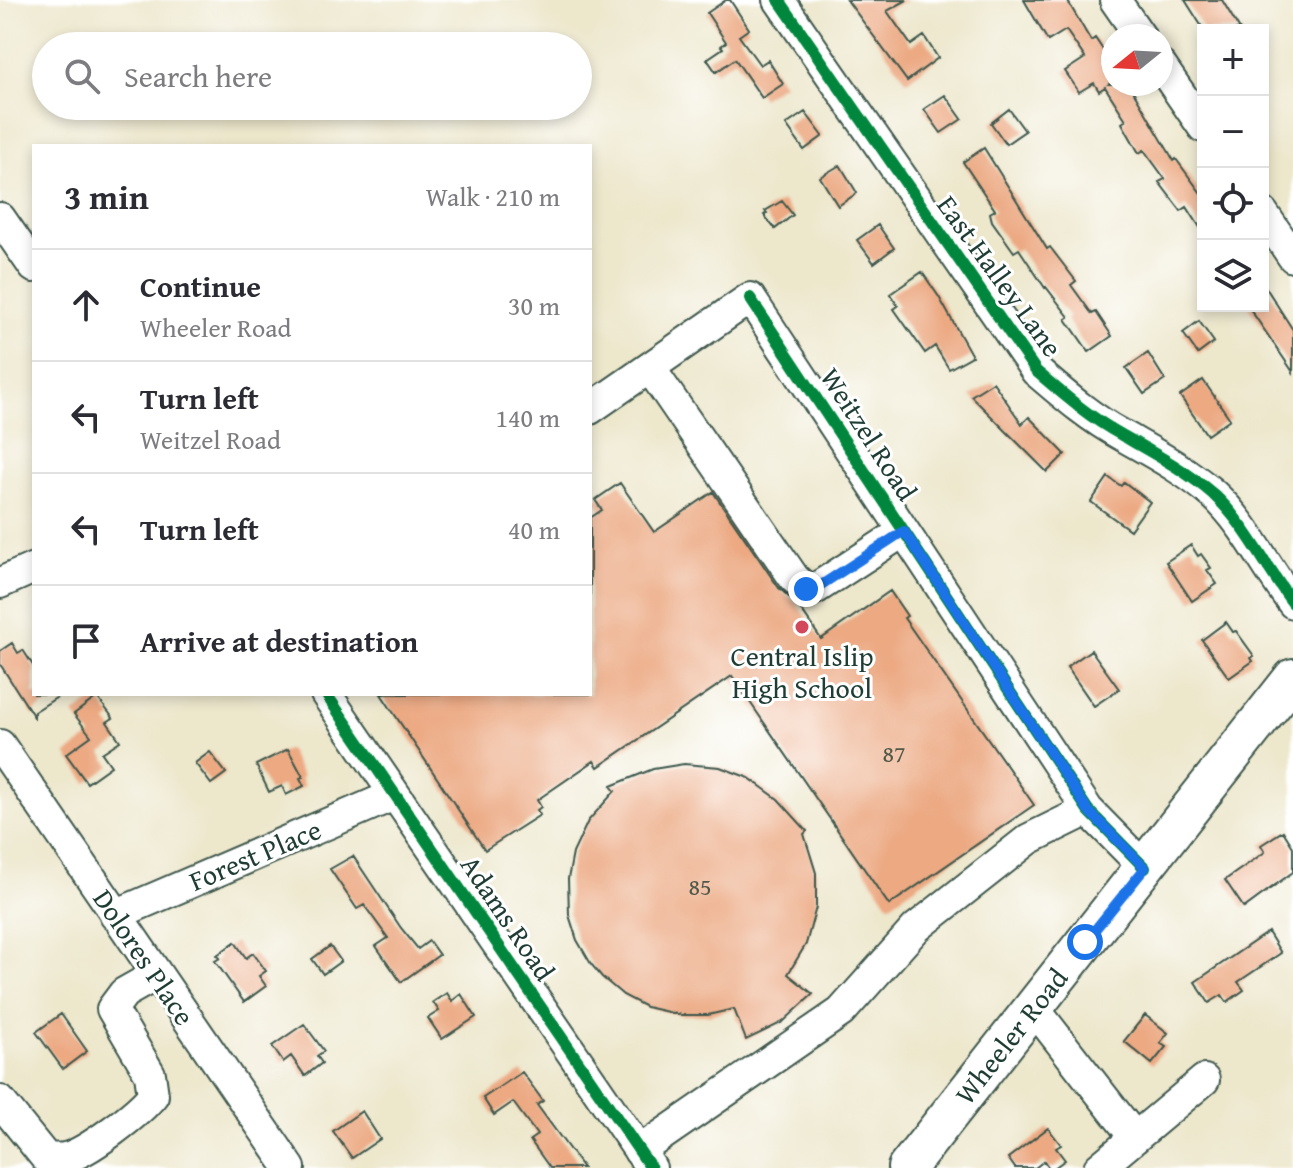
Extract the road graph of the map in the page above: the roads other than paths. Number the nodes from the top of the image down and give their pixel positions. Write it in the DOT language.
graph roads {
  1 [pos="779,0"];
  2 [pos="1115,0"];
  3 [pos="1132,24"];
  4 [pos="1173,83"];
  5 [pos="1197,118"];
  6 [pos="0,218"];
  7 [pos="1269,222"];
  8 [pos="1293,257"];
  9 [pos="32,264"];
  10 [pos="650,368"];
  11 [pos="592,408"];
  12 [pos="904,531"];
  13 [pos="32,569"];
  14 [pos="0,583"];
  15 [pos="1293,603"];
  16 [pos="1293,678"];
  17 [pos="327,696"];
  18 [pos="0,745"];
  19 [pos="394,795"];
  20 [pos="1088,810"];
  21 [pos="1145,868"];
  22 [pos="115,915"];
  23 [pos="156,975"];
  24 [pos="1033,1007"];
  25 [pos="1204,1080"];
  26 [pos="0,1101"];
  27 [pos="1135,1138"];
  28 [pos="645,1160"];
  29 [pos="290,1168"];
  30 [pos="907,1168"];
  31 [pos="1099,1168"];
  1 -- 15 [label="street, East Halley Lane"];
  2 -- 3 [label="street"];
  4 -- 5 [label="street"];
  6 -- 9 [label="street"];
  7 -- 8 [label="street"];
  10 -- 11 [label="street"];
  10 -- 12 [label="street"];
  10 -- 12 [label="street, Weitzel Road"];
  12 -- 20 [label="street, Weitzel Road"];
  13 -- 14 [label="street"];
  16 -- 21 [label="main road, Wheeler Road"];
  17 -- 19 [label="street, Adams Road"];
  18 -- 22 [label="street, Dolores Place"];
  19 -- 22 [label="street, Forest Place"];
  19 -- 28 [label="street, Adams Road"];
  20 -- 21 [label="street, Weitzel Road"];
  20 -- 28 [label="street"];
  21 -- 24 [label="main road, Wheeler Road"];
  22 -- 23 [label="street, Dolores Place"];
  23 -- 26 [label="street"];
  23 -- 29 [label="street, Dolores Place"];
  24 -- 27 [label="street"];
  24 -- 30 [label="main road, Wheeler Road"];
  25 -- 27 [label="street"];
  27 -- 31 [label="street"];
}
